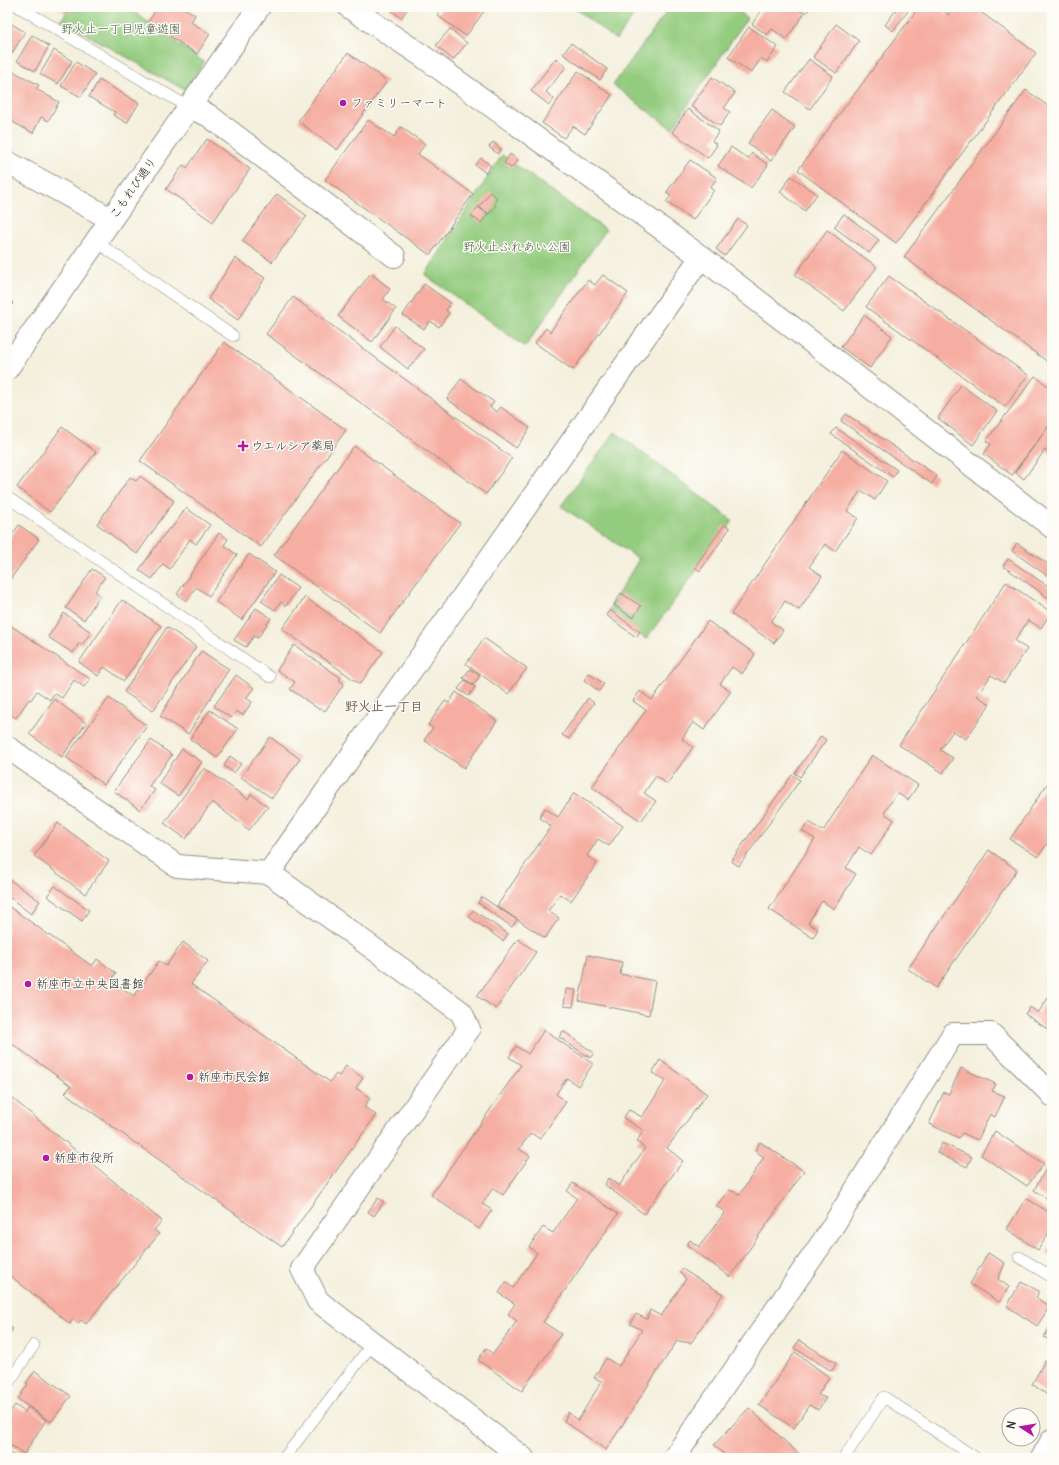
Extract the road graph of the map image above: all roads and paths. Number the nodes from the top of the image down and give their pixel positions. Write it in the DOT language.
graph roads {
  1 [pos="19,7"];
  2 [pos="259,7"];
  3 [pos="348,7"];
  4 [pos="190,108"];
  5 [pos="7,162"];
  6 [pos="111,219"];
  7 [pos="95,241"];
  8 [pos="394,256"];
  9 [pos="701,257"];
  10 [pos="233,336"];
  11 [pos="7,369"];
  12 [pos="7,497"];
  13 [pos="1052,527"];
  14 [pos="270,676"];
  15 [pos="7,747"];
  16 [pos="269,873"];
  17 [pos="1052,1095"];
  18 [pos="1019,1257"];
  19 [pos="1052,1277"];
  20 [pos="373,1343"];
  21 [pos="34,1344"];
  22 [pos="7,1385"];
  23 [pos="1052,1440"];
  24 [pos="284,1458"];
  25 [pos="523,1458"];
  26 [pos="674,1458"];
  27 [pos="844,1458"];
  28 [pos="976,1458"];
  29 [pos="1042,1458"];
  1 -- 4 [label="lane"];
  2 -- 4 [label="street, こもれび通り"];
  3 -- 9 [label="street"];
  4 -- 6 [label="street, こもれび通り"];
  4 -- 8 [label="street"];
  5 -- 6 [label="street"];
  6 -- 7 [label="street, こもれび通り"];
  7 -- 10 [label="lane"];
  7 -- 11 [label="street, こもれび通り"];
  9 -- 13 [label="street"];
  9 -- 16 [label="street"];
  12 -- 14 [label="lane"];
  15 -- 16 [label="street"];
  16 -- 20 [label="street"];
  17 -- 26 [label="street"];
  18 -- 19 [label="lane"];
  20 -- 24 [label="lane"];
  20 -- 25 [label="street"];
  21 -- 22 [label="lane"];
  23 -- 29 [label="street"];
  27 -- 28 [label="lane"];
}
